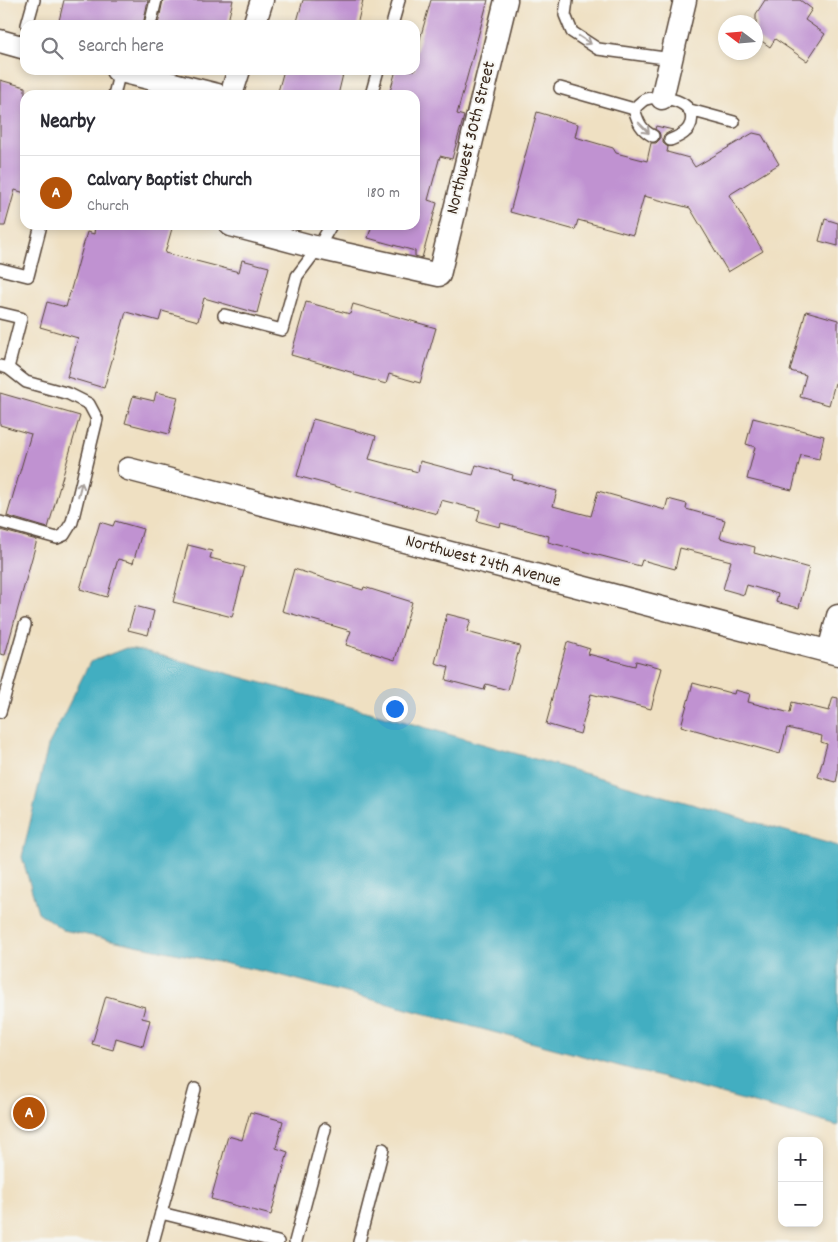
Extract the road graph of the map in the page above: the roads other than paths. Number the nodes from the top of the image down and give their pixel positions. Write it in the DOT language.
graph roads {
  1 [pos="34,0"];
  2 [pos="156,0"];
  3 [pos="262,0"];
  4 [pos="399,0"];
  5 [pos="506,0"];
  6 [pos="567,0"];
  7 [pos="685,0"];
  8 [pos="28,20"];
  9 [pos="151,20"];
  10 [pos="256,20"];
  11 [pos="393,20"];
  12 [pos="672,59"];
  13 [pos="126,75"];
  14 [pos="143,75"];
  15 [pos="237,75"];
  16 [pos="377,75"];
  17 [pos="560,88"];
  18 [pos="117,90"];
  19 [pos="198,90"];
  20 [pos="233,90"];
  21 [pos="372,90"];
  22 [pos="662,98"];
  23 [pos="634,110"];
  24 [pos="690,110"];
  25 [pos="734,122"];
  26 [pos="654,136"];
  27 [pos="670,140"];
  28 [pos="40,230"];
  29 [pos="249,230"];
  30 [pos="328,230"];
  31 [pos="318,248"];
  32 [pos="0,269"];
  33 [pos="0,313"];
  34 [pos="224,315"];
  35 [pos="4,367"];
  36 [pos="128,469"];
  37 [pos="0,522"];
  38 [pos="838,616"];
  39 [pos="25,625"];
  40 [pos="833,653"];
  41 [pos="0,712"];
  42 [pos="195,1089"];
  43 [pos="325,1128"];
  44 [pos="383,1149"];
  45 [pos="161,1213"];
  46 [pos="153,1242"];
  47 [pos="278,1242"];
  48 [pos="295,1242"];
  49 [pos="359,1242"];
  1 -- 8 [label="lane"];
  2 -- 9 [label="lane"];
  3 -- 10 [label="street"];
  4 -- 11 [label="lane"];
  5 -- 31 [label="street, Northwest 30th Street"];
  6 -- 12 [label="lane, one-way"];
  7 -- 12 [label="street"];
  12 -- 22 [label="street"];
  13 -- 18 [label="lane"];
  14 -- 19 [label="street"];
  15 -- 20 [label="street"];
  16 -- 21 [label="lane"];
  17 -- 23 [label="lane"];
  22 -- 23 [label="lane"];
  22 -- 24 [label="lane"];
  23 -- 26 [label="lane, one-way"];
  24 -- 25 [label="lane"];
  24 -- 27 [label="lane"];
  28 -- 32 [label="lane"];
  29 -- 31 [label="street"];
  30 -- 31 [label="lane"];
  31 -- 34 [label="lane"];
  33 -- 35 [label="lane"];
  37 -- 35 [label="lane, one-way"];
  36 -- 40 [label="street, Northwest 24th Avenue"];
  38 -- 40 [label="street"];
  39 -- 41 [label="lane"];
  42 -- 45 [label="lane"];
  43 -- 48 [label="lane"];
  44 -- 49 [label="lane"];
  45 -- 46 [label="lane"];
  45 -- 47 [label="lane"];
}
